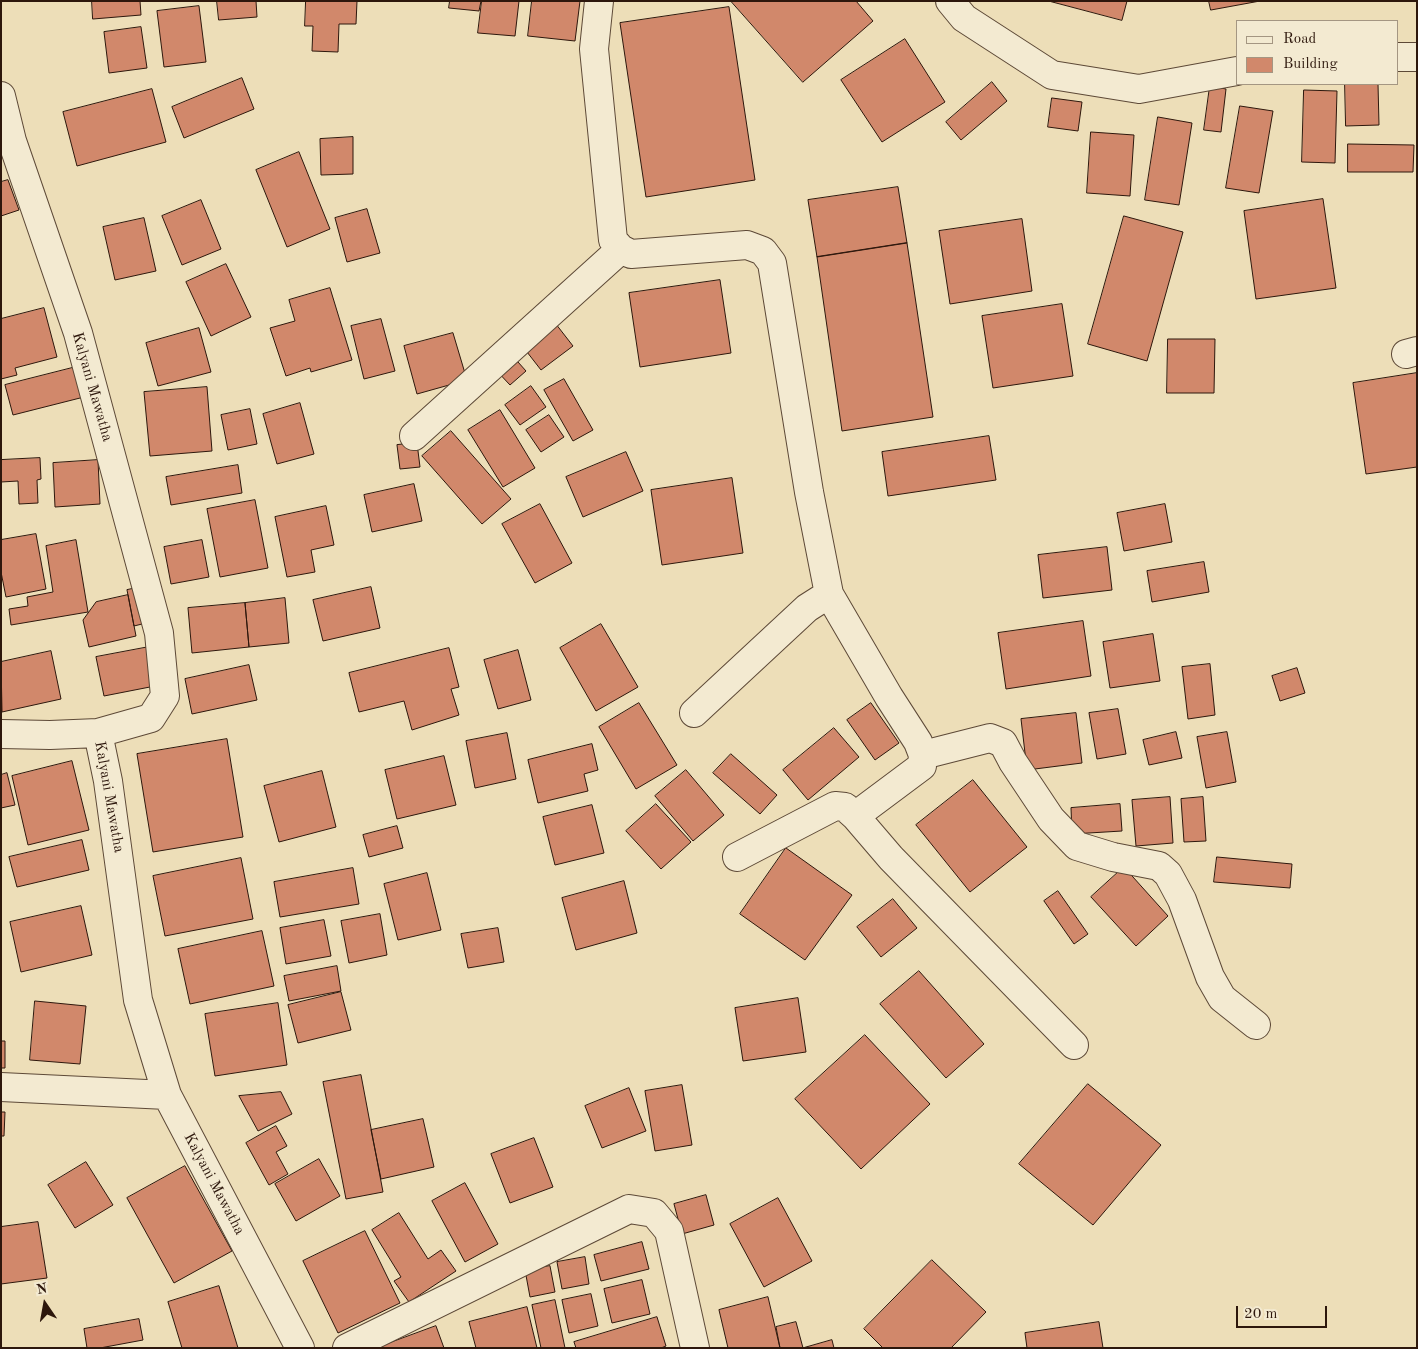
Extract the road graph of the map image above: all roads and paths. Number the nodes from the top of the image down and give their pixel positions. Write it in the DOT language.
graph roads {
  1 [pos="599,1"];
  2 [pos="950,1"];
  3 [pos="1398,56"];
  4 [pos="1417,57"];
  5 [pos="1236,71"];
  6 [pos="1,96"];
  7 [pos="620,249"];
  8 [pos="414,436"];
  9 [pos="829,594"];
  10 [pos="694,713"];
  11 [pos="98,732"];
  12 [pos="1,734"];
  13 [pos="923,756"];
  14 [pos="855,816"];
  15 [pos="737,857"];
  16 [pos="1256,1025"];
  17 [pos="1074,1045"];
  18 [pos="1,1087"];
  19 [pos="167,1095"];
  20 [pos="300,1348"];
  21 [pos="347,1348"];
  22 [pos="695,1348"];
  1 -- 7 [label="street"];
  2 -- 5 [label="street"];
  3 -- 4 [label="street"];
  6 -- 11 [label="street, Kalyani Mawatha"];
  7 -- 8 [label="street"];
  7 -- 9 [label="street"];
  9 -- 10 [label="street"];
  9 -- 13 [label="street"];
  11 -- 12 [label="street"];
  11 -- 19 [label="street, Kalyani Mawatha"];
  13 -- 14 [label="street"];
  13 -- 16 [label="street"];
  14 -- 15 [label="street"];
  14 -- 17 [label="street"];
  18 -- 19 [label="street"];
  19 -- 20 [label="street, Kalyani Mawatha"];
  21 -- 22 [label="street"];
}
